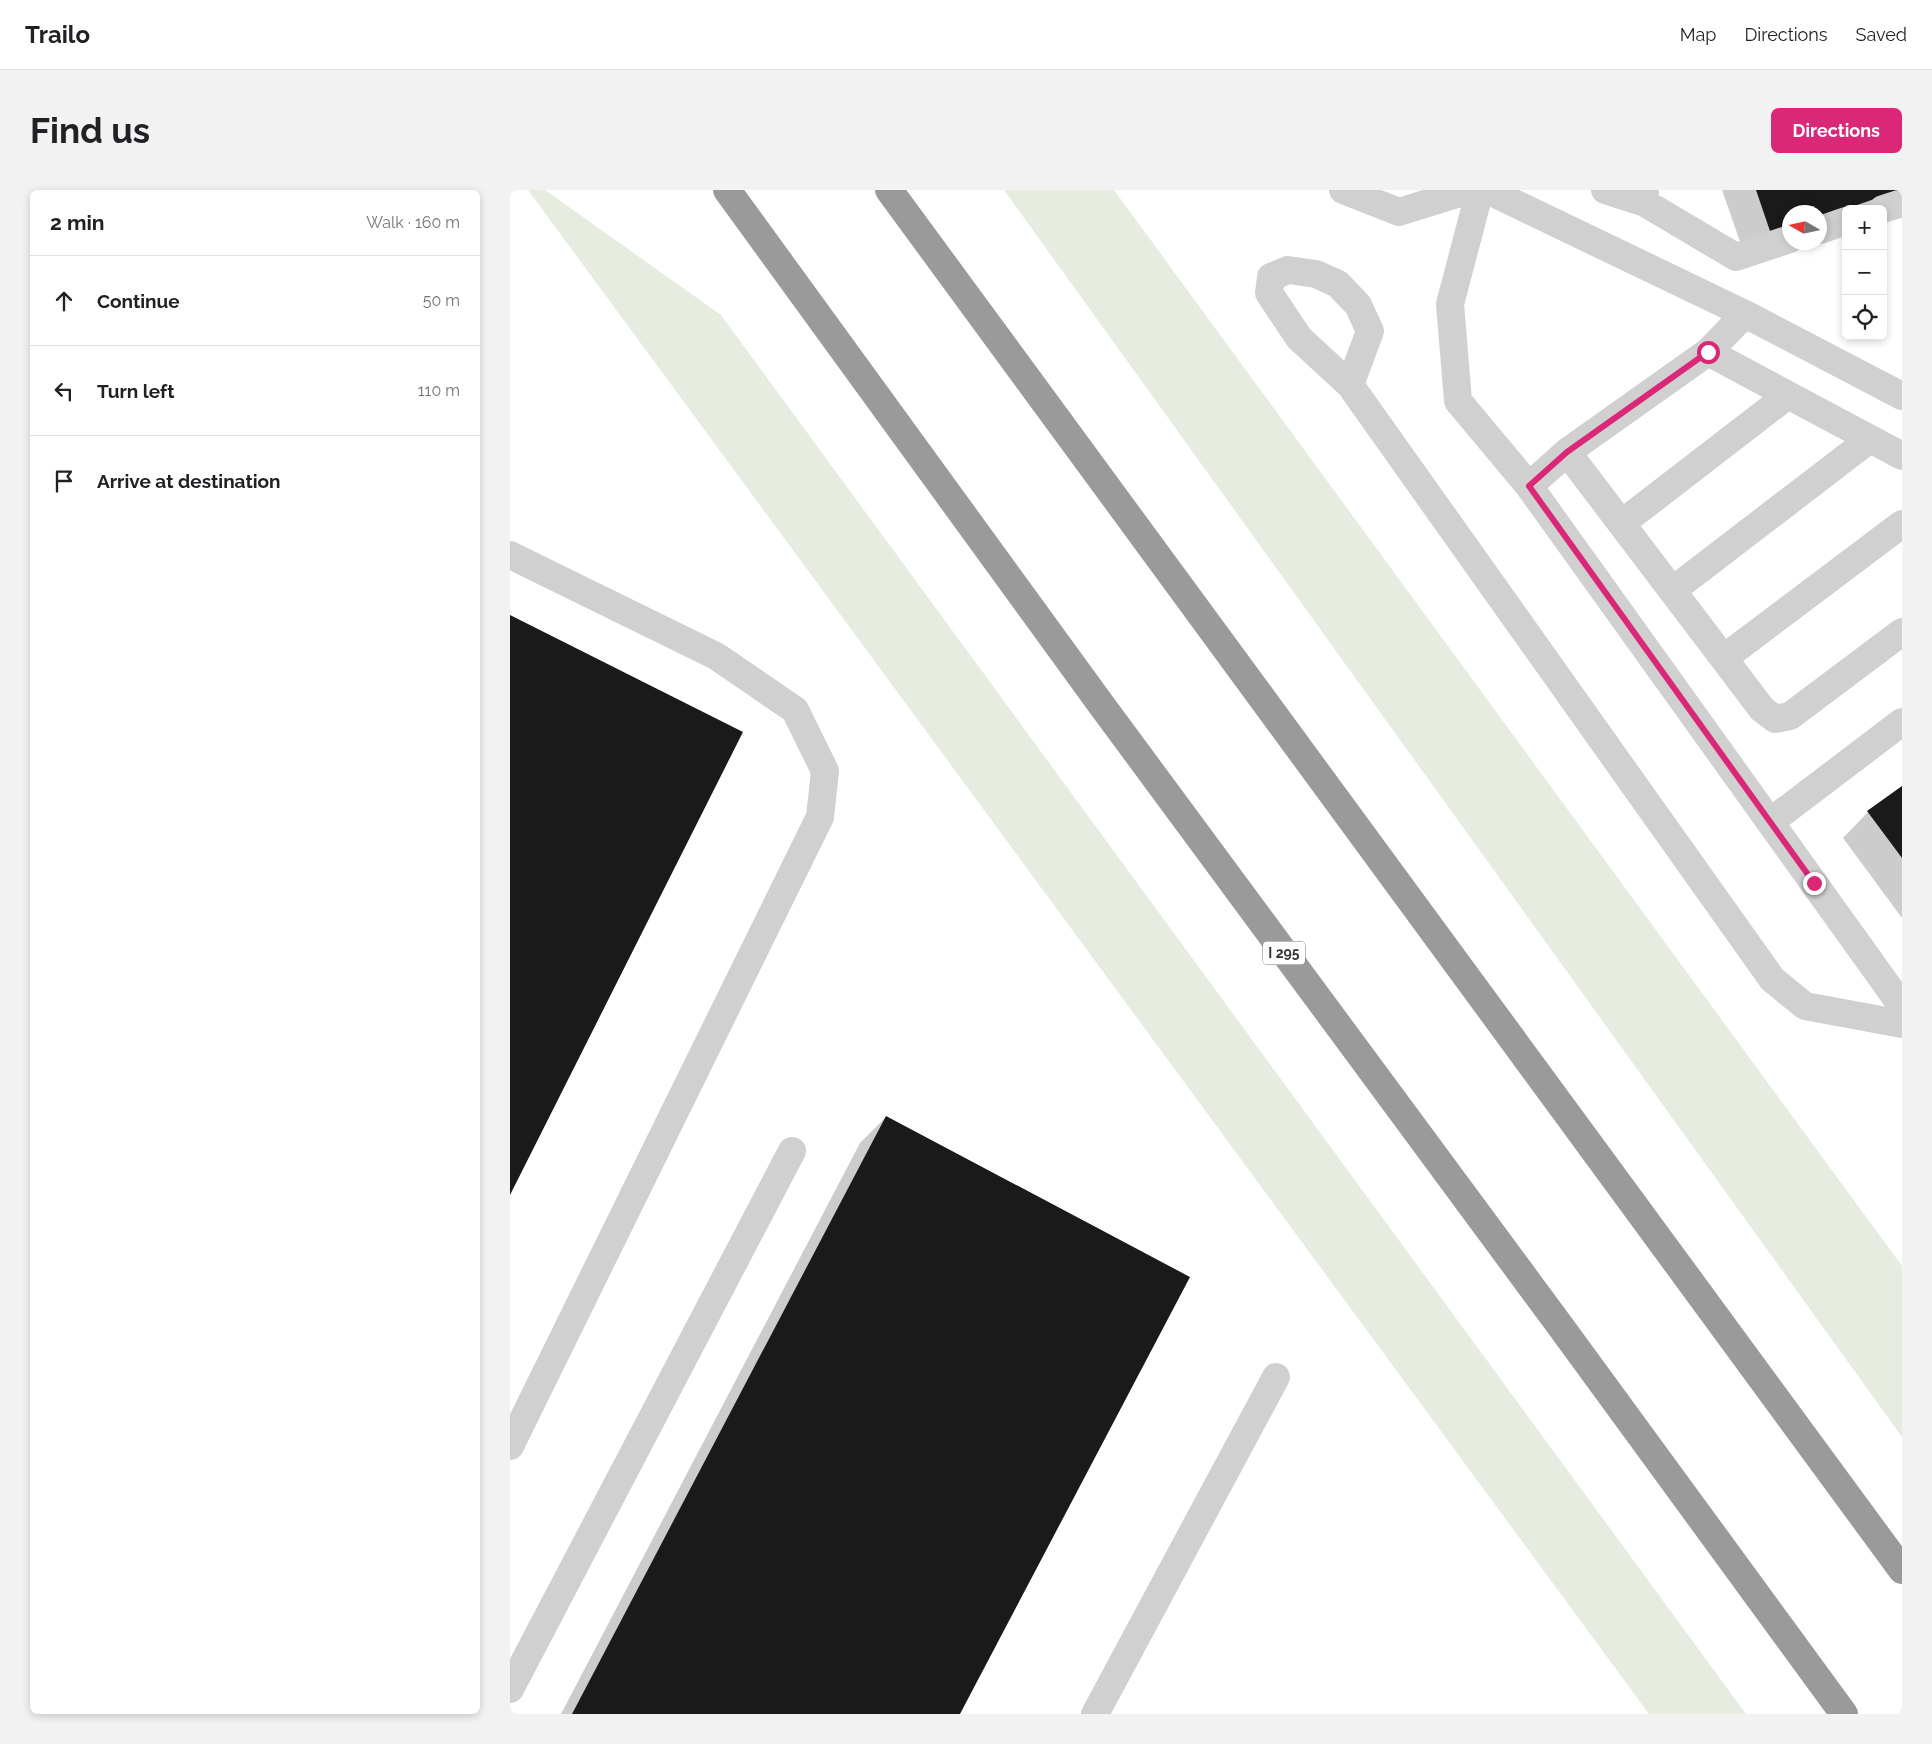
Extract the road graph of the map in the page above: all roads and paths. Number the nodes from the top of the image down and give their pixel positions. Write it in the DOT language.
graph roads {
  1 [pos="727,190"];
  2 [pos="889,190"];
  3 [pos="1343,190"];
  4 [pos="1470,190"];
  5 [pos="1480,190"];
  6 [pos="1487,190"];
  7 [pos="1606,190"];
  8 [pos="1645,197"];
  9 [pos="1902,202"];
  10 [pos="1887,208"];
  11 [pos="1842,222"];
  12 [pos="1827,228"];
  13 [pos="1782,242"];
  14 [pos="1745,314"];
  15 [pos="1708,352"];
  16 [pos="1350,385"];
  17 [pos="1788,395"];
  18 [pos="1902,396"];
  19 [pos="1870,439"];
  20 [pos="1567,452"];
  21 [pos="1902,456"];
  22 [pos="1529,486"];
  23 [pos="1622,523"];
  24 [pos="1902,524"];
  25 [pos="510,555"];
  26 [pos="1673,590"];
  27 [pos="1902,632"];
  28 [pos="1724,658"];
  29 [pos="1902,722"];
  30 [pos="1770,822"];
  31 [pos="1902,1006"];
  32 [pos="1902,1024"];
  33 [pos="792,1151"];
  34 [pos="1276,1377"];
  35 [pos="510,1446"];
  36 [pos="1902,1570"];
  37 [pos="510,1689"];
  38 [pos="1095,1714"];
  39 [pos="1844,1714"];
  1 -- 39 [label="highway, I 295"];
  2 -- 36 [label="highway"];
  3 -- 4 [label="lane"];
  5 -- 22 [label="lane"];
  6 -- 14 [label="lane"];
  7 -- 8 [label="lane"];
  8 -- 13 [label="lane"];
  9 -- 10 [label="lane"];
  11 -- 12 [label="lane"];
  14 -- 15 [label="lane"];
  14 -- 18 [label="lane"];
  15 -- 17 [label="lane"];
  15 -- 20 [label="lane"];
  16 -- 32 [label="lane"];
  17 -- 19 [label="lane"];
  17 -- 23 [label="lane"];
  19 -- 21 [label="lane"];
  19 -- 26 [label="lane"];
  20 -- 22 [label="lane"];
  20 -- 23 [label="lane"];
  22 -- 30 [label="lane"];
  23 -- 26 [label="lane"];
  24 -- 28 [label="lane"];
  25 -- 35 [label="lane"];
  26 -- 28 [label="lane"];
  27 -- 28 [label="lane"];
  29 -- 30 [label="lane"];
  30 -- 31 [label="lane"];
  33 -- 37 [label="lane"];
  34 -- 38 [label="lane"];
}
